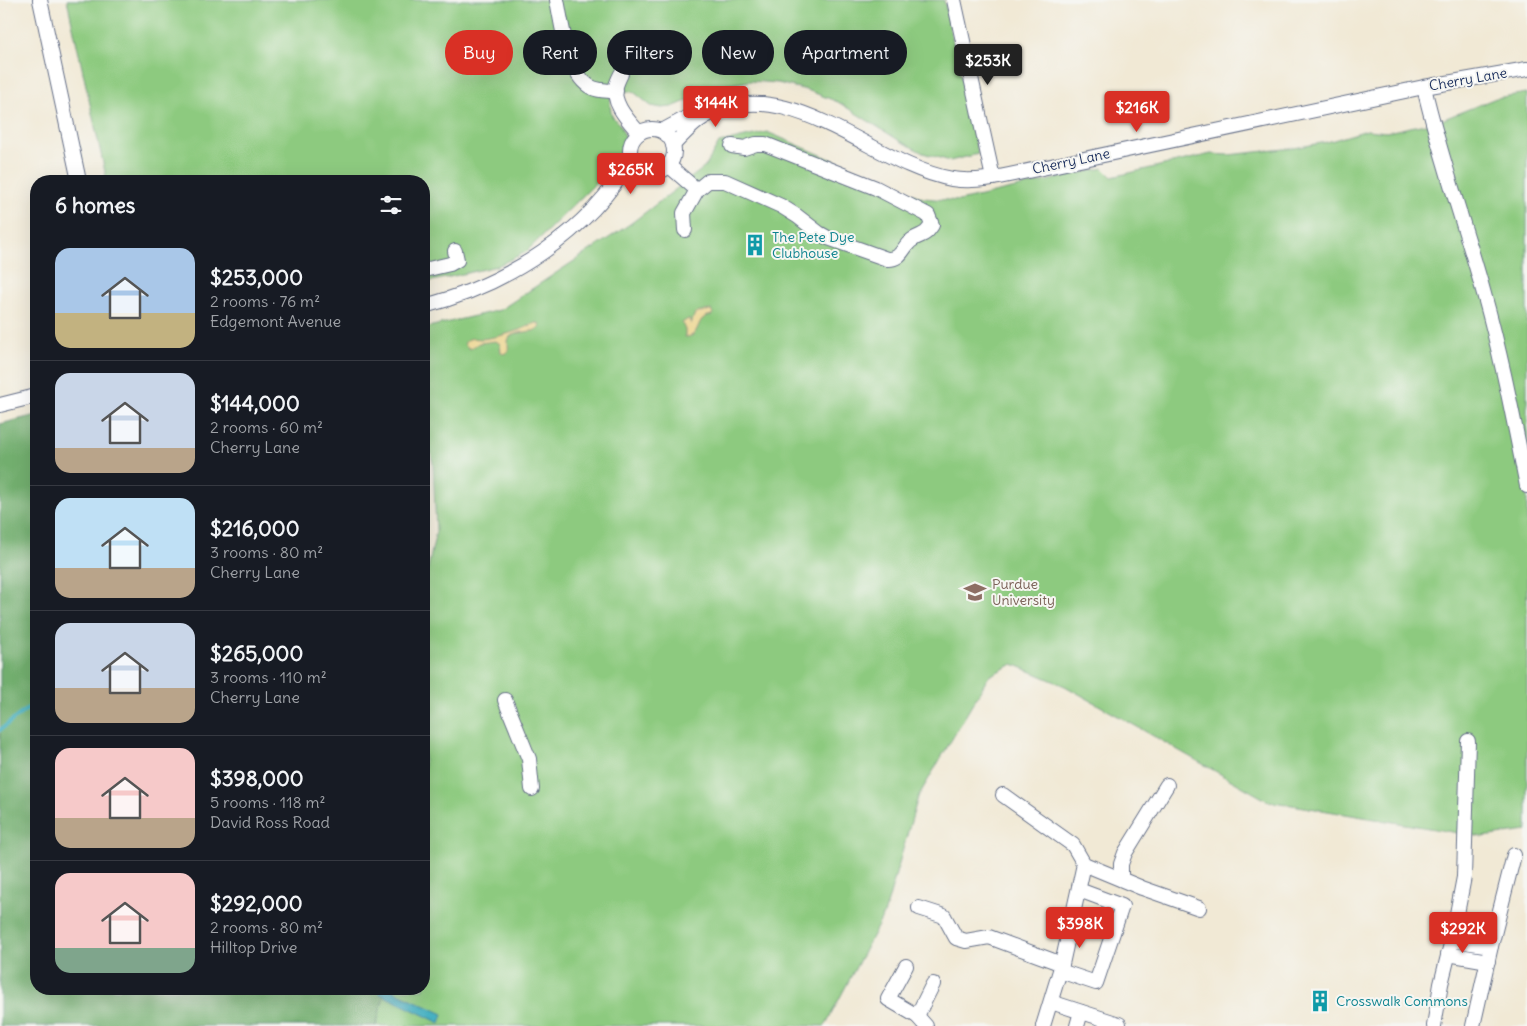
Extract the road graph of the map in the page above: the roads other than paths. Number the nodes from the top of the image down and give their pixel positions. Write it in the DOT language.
graph roads {
  1 [pos="40,0"];
  2 [pos="556,0"];
  3 [pos="954,0"];
  4 [pos="1527,68"];
  5 [pos="621,75"];
  6 [pos="1424,87"];
  7 [pos="616,91"];
  8 [pos="743,103"];
  9 [pos="662,131"];
  10 [pos="639,133"];
  11 [pos="673,145"];
  12 [pos="732,146"];
  13 [pos="632,158"];
  14 [pos="668,165"];
  15 [pos="643,170"];
  16 [pos="78,175"];
  17 [pos="994,178"];
  18 [pos="697,190"];
  19 [pos="605,195"];
  20 [pos="685,230"];
  21 [pos="455,251"];
  22 [pos="430,269"];
  23 [pos="430,304"];
  24 [pos="30,398"];
  25 [pos="0,405"];
  26 [pos="1527,486"];
  27 [pos="505,700"];
  28 [pos="1468,742"];
  29 [pos="1167,785"];
  30 [pos="532,789"];
  31 [pos="1002,796"];
  32 [pos="1514,855"];
  33 [pos="1084,864"];
  34 [pos="1121,879"];
  35 [pos="1079,890"];
  36 [pos="919,908"];
  37 [pos="1199,908"];
  38 [pos="1452,940"];
  39 [pos="1491,946"];
  40 [pos="1448,954"];
  41 [pos="1488,961"];
  42 [pos="906,966"];
  43 [pos="1061,967"];
  44 [pos="933,984"];
  45 [pos="1051,1002"];
  46 [pos="1081,1012"];
  47 [pos="921,1021"];
  48 [pos="1044,1026"];
  49 [pos="1077,1026"];
  50 [pos="1119,1026"];
  51 [pos="1434,1026"];
  52 [pos="1473,1026"];
  1 -- 16 [label="street"];
  2 -- 7 [label="street"];
  3 -- 17 [label="street"];
  4 -- 6 [label="street, Cherry Lane"];
  5 -- 7 [label="street"];
  6 -- 17 [label="street, Cherry Lane"];
  6 -- 26 [label="street"];
  7 -- 10 [label="street"];
  8 -- 9 [label="street, Cherry Lane"];
  8 -- 11 [label="street, Cherry Lane"];
  8 -- 17 [label="street, Cherry Lane"];
  9 -- 10 [label="street"];
  9 -- 11 [label="street"];
  10 -- 13 [label="street"];
  11 -- 14 [label="street"];
  12 -- 18 [label="street"];
  13 -- 15 [label="street"];
  13 -- 19 [label="street"];
  14 -- 15 [label="street"];
  14 -- 18 [label="street"];
  15 -- 19 [label="street"];
  18 -- 20 [label="street"];
  19 -- 23 [label="street"];
  21 -- 22 [label="street"];
  24 -- 25 [label="street"];
  27 -- 30 [label="street"];
  28 -- 38 [label="street"];
  29 -- 34 [label="street"];
  31 -- 33 [label="street"];
  32 -- 39 [label="street"];
  33 -- 34 [label="street"];
  33 -- 35 [label="street"];
  34 -- 37 [label="street"];
  35 -- 43 [label="street"];
  35 -- 43 [label="street"];
  36 -- 43 [label="street"];
  38 -- 39 [label="street"];
  38 -- 40 [label="street"];
  39 -- 41 [label="street"];
  40 -- 41 [label="street"];
  40 -- 51 [label="street"];
  41 -- 52 [label="street"];
  42 -- 47 [label="street"];
  43 -- 45 [label="street"];
  44 -- 47 [label="street"];
  45 -- 46 [label="street"];
  45 -- 48 [label="street"];
  46 -- 49 [label="street"];
  46 -- 50 [label="street"];
}
